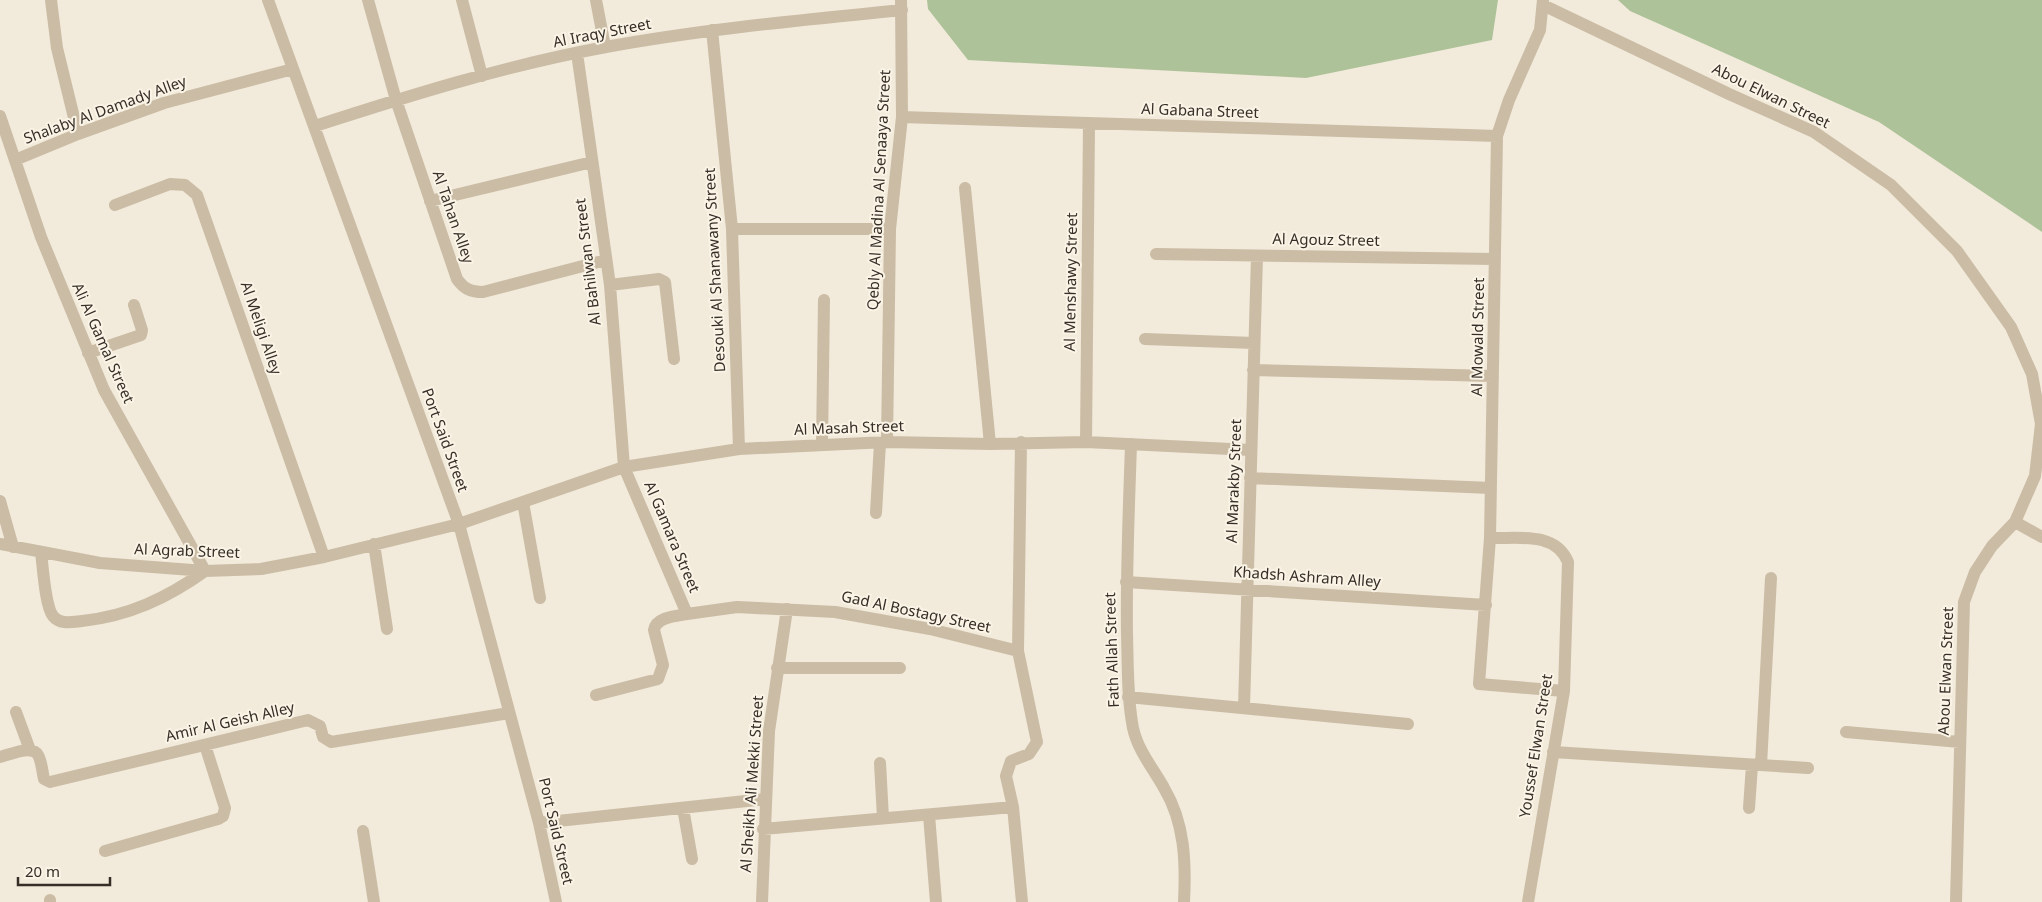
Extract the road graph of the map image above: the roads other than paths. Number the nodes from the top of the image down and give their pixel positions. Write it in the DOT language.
graph roads {
  1 [pos="51,0"];
  2 [pos="268,0"];
  3 [pos="368,0"];
  4 [pos="462,0"];
  5 [pos="596,0"];
  6 [pos="1543,2"];
  7 [pos="902,5"];
  8 [pos="712,30"];
  9 [pos="605,47"];
  10 [pos="577,54"];
  11 [pos="293,69"];
  12 [pos="482,76"];
  13 [pos="396,100"];
  14 [pos="0,116"];
  15 [pos="902,117"];
  16 [pos="1089,123"];
  17 [pos="315,126"];
  18 [pos="78,134"];
  19 [pos="1497,136"];
  20 [pos="15,160"];
  21 [pos="592,162"];
  22 [pos="964,188"];
  23 [pos="430,201"];
  24 [pos="114,204"];
  25 [pos="732,229"];
  26 [pos="890,230"];
  27 [pos="1156,254"];
  28 [pos="1257,256"];
  29 [pos="1495,259"];
  30 [pos="606,260"];
  31 [pos="610,285"];
  32 [pos="824,300"];
  33 [pos="134,305"];
  34 [pos="1146,339"];
  35 [pos="1254,344"];
  36 [pos="88,353"];
  37 [pos="674,359"];
  38 [pos="1253,370"];
  39 [pos="1493,376"];
  40 [pos="883,442"];
  41 [pos="1021,442"];
  42 [pos="1086,442"];
  43 [pos="990,444"];
  44 [pos="1131,444"];
  45 [pos="822,445"];
  46 [pos="739,449"];
  47 [pos="1251,450"];
  48 [pos="624,467"];
  49 [pos="1250,478"];
  50 [pos="1491,488"];
  51 [pos="0,501"];
  52 [pos="523,502"];
  53 [pos="876,513"];
  54 [pos="2015,522"];
  55 [pos="458,524"];
  56 [pos="2042,537"];
  57 [pos="1490,538"];
  58 [pos="0,544"];
  59 [pos="374,544"];
  60 [pos="13,547"];
  61 [pos="41,552"];
  62 [pos="324,557"];
  63 [pos="205,571"];
  64 [pos="1771,578"];
  65 [pos="1126,582"];
  66 [pos="1247,590"];
  67 [pos="540,598"];
  68 [pos="1486,605"];
  69 [pos="787,609"];
  70 [pos="687,614"];
  71 [pos="387,629"];
  72 [pos="1018,651"];
  73 [pos="777,668"];
  74 [pos="900,668"];
  75 [pos="1564,691"];
  76 [pos="596,696"];
  77 [pos="1128,697"];
  78 [pos="1244,708"];
  79 [pos="16,712"];
  80 [pos="509,712"];
  81 [pos="1408,724"];
  82 [pos="1846,732"];
  83 [pos="1960,742"];
  84 [pos="205,745"];
  85 [pos="30,750"];
  86 [pos="1553,752"];
  87 [pos="0,757"];
  88 [pos="880,763"];
  89 [pos="1757,765"];
  90 [pos="1808,768"];
  91 [pos="765,799"];
  92 [pos="1013,807"];
  93 [pos="683,808"];
  94 [pos="1748,808"];
  95 [pos="929,814"];
  96 [pos="883,818"];
  97 [pos="539,823"];
  98 [pos="763,829"];
  99 [pos="362,831"];
  100 [pos="105,850"];
  101 [pos="692,859"];
  102 [pos="374,902"];
  103 [pos="556,902"];
  104 [pos="762,902"];
  105 [pos="936,902"];
  106 [pos="1022,902"];
  107 [pos="1184,902"];
  108 [pos="1528,902"];
  109 [pos="1956,902"];
  1 -- 18 [label="street"];
  2 -- 11 [label="street, Port Said Street"];
  3 -- 13 [label="street, Al Tahan Alley"];
  4 -- 12 [label="street"];
  5 -- 9 [label="street"];
  6 -- 19 [label="street, Al Mowald Street"];
  6 -- 54 [label="street, Abou Elwan Street"];
  7 -- 8 [label="street, Al Iraqy Street"];
  7 -- 15 [label="street, Qebly Al Madina Al Senaaya Street"];
  8 -- 9 [label="street, Al Iraqy Street"];
  8 -- 25 [label="street, Desouki Al Shanawany Street"];
  9 -- 10 [label="street, Al Iraqy Street"];
  10 -- 12 [label="street, Al Iraqy Street"];
  10 -- 21 [label="street, Al Bahilwan Street"];
  11 -- 17 [label="street, Port Said Street"];
  11 -- 18 [label="street, Shalaby Al Damady Alley"];
  12 -- 13 [label="street, Al Iraqy Street"];
  13 -- 17 [label="street, Al Iraqy Street"];
  13 -- 23 [label="street, Al Tahan Alley"];
  14 -- 20 [label="street, Ali Al Gamal Street"];
  15 -- 16 [label="street, Al Gabana Street"];
  15 -- 26 [label="street, Qebly Al Madina Al Senaaya Street"];
  16 -- 19 [label="street, Al Gabana Street"];
  16 -- 42 [label="street, Al Menshawy Street"];
  17 -- 55 [label="street, Port Said Street"];
  18 -- 20 [label="street, Shalaby Al Damady Alley"];
  19 -- 29 [label="street, Al Mowald Street"];
  20 -- 36 [label="street, Ali Al Gamal Street"];
  21 -- 23 [label="street"];
  21 -- 30 [label="street, Al Bahilwan Street"];
  22 -- 43 [label="street"];
  23 -- 30 [label="street, Al Tahan Alley"];
  24 -- 62 [label="street, Al Meligi Alley"];
  25 -- 26 [label="street"];
  25 -- 46 [label="street, Desouki Al Shanawany Street"];
  26 -- 40 [label="street, Qebly Al Madina Al Senaaya Street"];
  27 -- 28 [label="street, Al Agouz Street"];
  28 -- 29 [label="street, Al Agouz Street"];
  28 -- 35 [label="street, Al Marakby Street"];
  29 -- 39 [label="street, Al Mowald Street"];
  30 -- 31 [label="street, Al Bahilwan Street"];
  31 -- 37 [label="street"];
  31 -- 48 [label="street, Al Bahilwan Street"];
  32 -- 45 [label="street"];
  33 -- 36 [label="street"];
  34 -- 35 [label="street"];
  35 -- 38 [label="street, Al Marakby Street"];
  36 -- 63 [label="street, Ali Al Gamal Street"];
  38 -- 39 [label="street"];
  38 -- 47 [label="street, Al Marakby Street"];
  39 -- 50 [label="street, Al Mowald Street"];
  40 -- 43 [label="street, Al Masah Street"];
  40 -- 45 [label="street, Al Masah Street"];
  40 -- 53 [label="street, Qebly Al Madina Al Senaaya Street"];
  41 -- 42 [label="street, Al Masah Street"];
  41 -- 43 [label="street, Al Masah Street"];
  41 -- 72 [label="street"];
  42 -- 44 [label="street, Al Masah Street"];
  44 -- 47 [label="street, Al Masah Street"];
  44 -- 65 [label="street, Fath Allah Street"];
  45 -- 46 [label="street, Al Masah Street"];
  46 -- 48 [label="street, Al Masah Street"];
  47 -- 49 [label="street, Al Marakby Street"];
  48 -- 52 [label="street, Al Masah Street"];
  48 -- 70 [label="street, Al Gamara Street"];
  49 -- 50 [label="street"];
  49 -- 66 [label="street, Al Marakby Street"];
  50 -- 57 [label="street, Al Mowald Street"];
  51 -- 60 [label="street"];
  52 -- 55 [label="street, Al Masah Street"];
  52 -- 67 [label="street"];
  54 -- 56 [label="street"];
  54 -- 83 [label="street, Abou Elwan Street"];
  55 -- 59 [label="street, Al Agrab Street"];
  55 -- 80 [label="street, Port Said Street"];
  57 -- 68 [label="street, Al Mowald Street"];
  57 -- 75 [label="street, Youssef Elwan Street"];
  58 -- 60 [label="street, Al Agrab Street"];
  59 -- 62 [label="street, Al Agrab Street"];
  59 -- 71 [label="street"];
  60 -- 61 [label="street, Al Agrab Street"];
  61 -- 63 [label="street, Al Agrab Street"];
  61 -- 63 [label="street"];
  62 -- 63 [label="street, Al Agrab Street"];
  64 -- 89 [label="street"];
  65 -- 66 [label="street, Khadsh Ashram Alley"];
  65 -- 77 [label="street, Fath Allah Street"];
  66 -- 68 [label="street, Khadsh Ashram Alley"];
  66 -- 78 [label="street, Al Marakby Street"];
  68 -- 75 [label="street, Al Mowald Street"];
  69 -- 70 [label="street, Gad Al Bostagy Street"];
  69 -- 72 [label="street, Gad Al Bostagy Street"];
  69 -- 73 [label="street, Al Sheikh Ali Mekki Street"];
  70 -- 76 [label="street, Al Gamara Street"];
  72 -- 92 [label="street"];
  73 -- 74 [label="street"];
  73 -- 91 [label="street, Al Sheikh Ali Mekki Street"];
  75 -- 86 [label="street, Youssef Elwan Street"];
  77 -- 78 [label="street"];
  77 -- 107 [label="street, Fath Allah Street"];
  78 -- 81 [label="street"];
  79 -- 85 [label="street, Amir Al Geish Alley"];
  80 -- 84 [label="street, Amir Al Geish Alley"];
  80 -- 97 [label="street, Port Said Street"];
  82 -- 83 [label="street"];
  83 -- 109 [label="street, Abou Elwan Street"];
  84 -- 85 [label="street, Amir Al Geish Alley"];
  84 -- 100 [label="street"];
  85 -- 87 [label="street"];
  86 -- 89 [label="street"];
  86 -- 108 [label="street, Youssef Elwan Street"];
  88 -- 96 [label="street"];
  89 -- 90 [label="street"];
  89 -- 94 [label="street"];
  91 -- 93 [label="street"];
  91 -- 98 [label="street, Al Sheikh Ali Mekki Street"];
  92 -- 95 [label="street"];
  92 -- 106 [label="street"];
  93 -- 97 [label="street"];
  93 -- 101 [label="street"];
  95 -- 96 [label="street"];
  95 -- 105 [label="street"];
  96 -- 98 [label="street"];
  97 -- 103 [label="street, Port Said Street"];
  98 -- 104 [label="street, Al Sheikh Ali Mekki Street"];
  99 -- 102 [label="street"];
}
